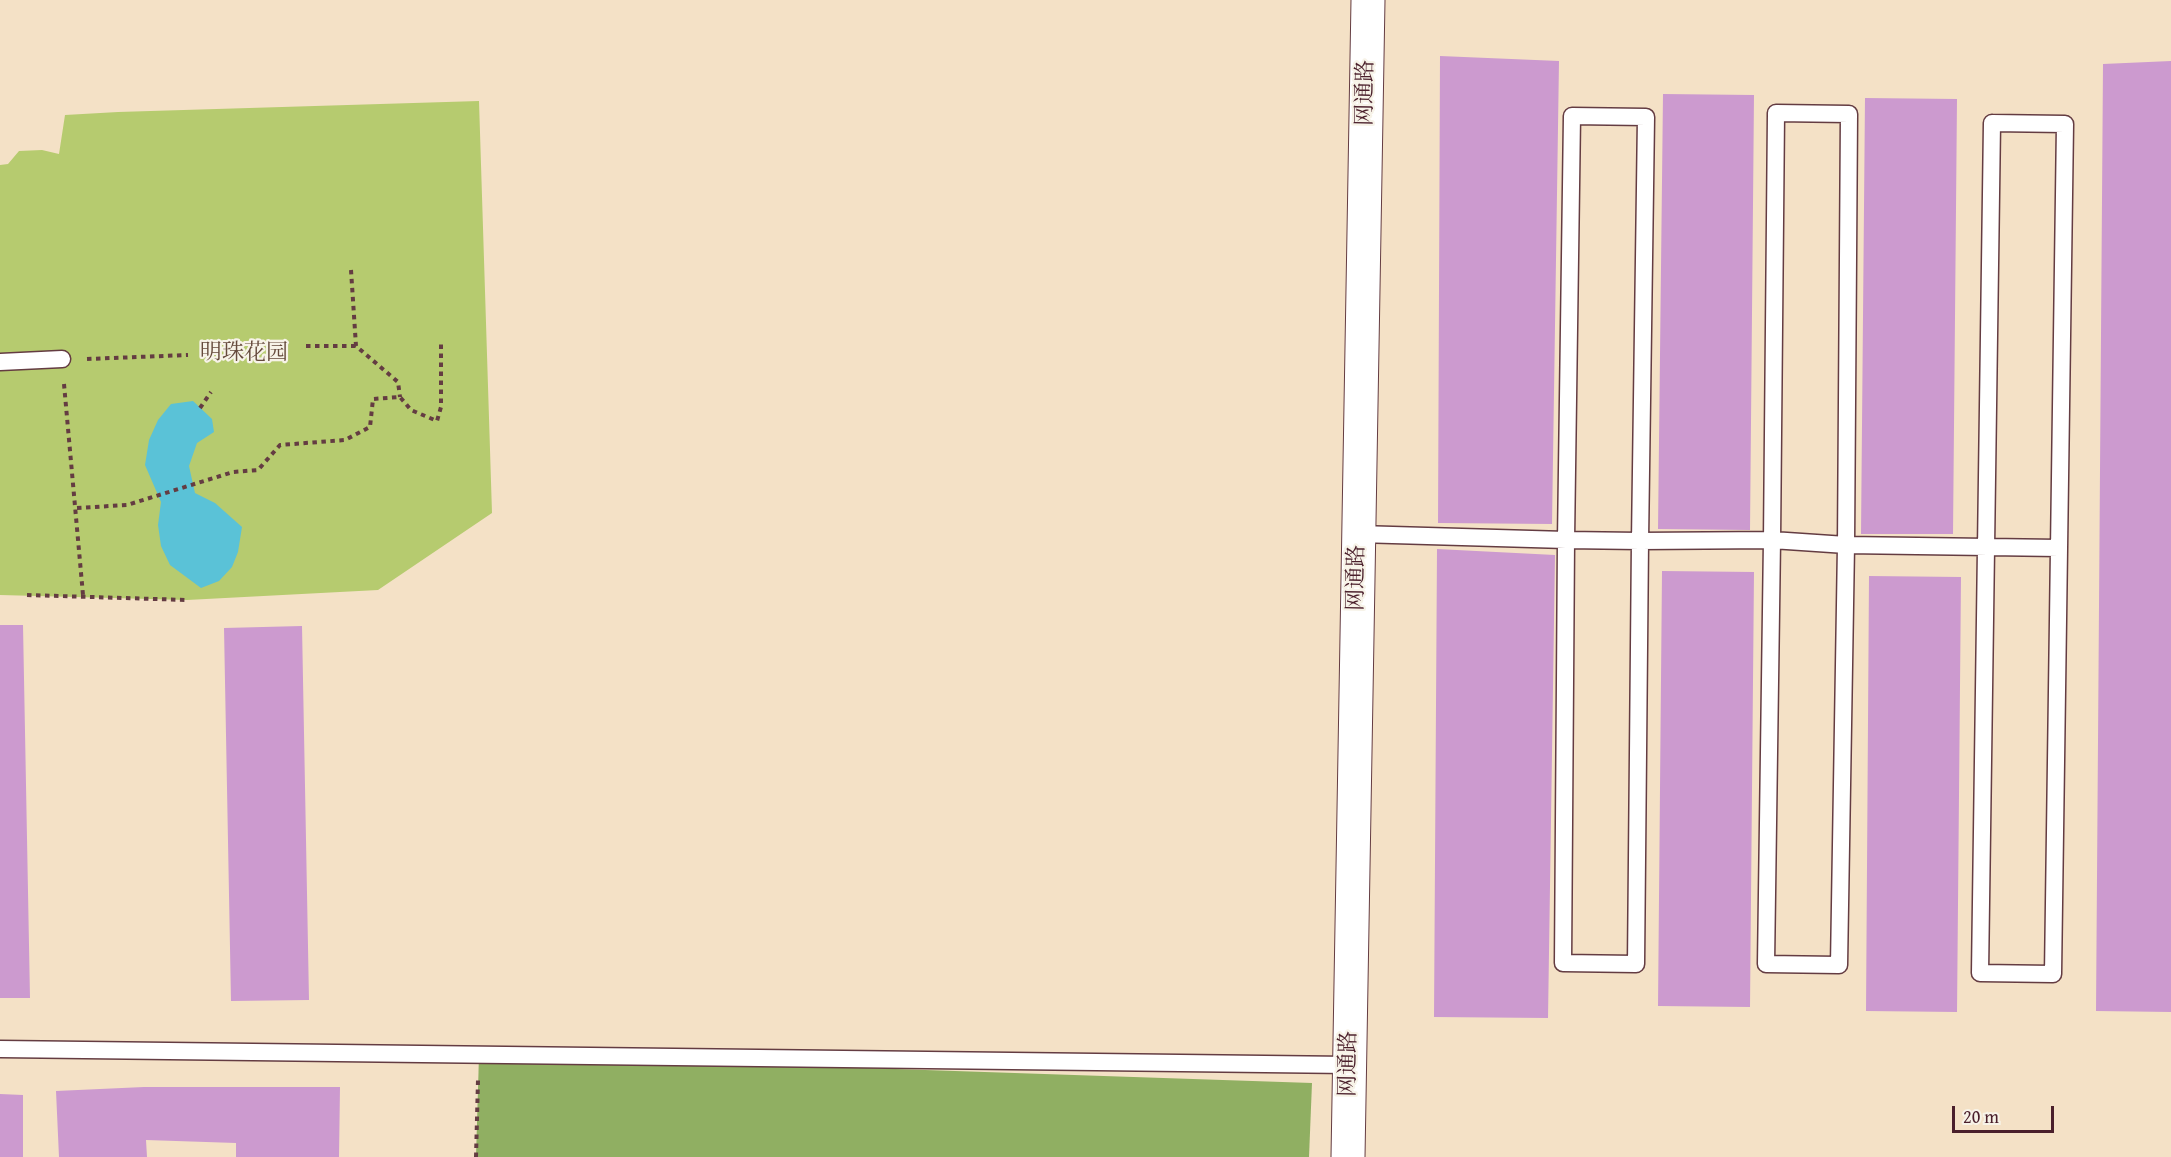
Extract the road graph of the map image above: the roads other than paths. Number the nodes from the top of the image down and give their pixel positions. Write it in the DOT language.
graph roads {
  1 [pos="1368,0"];
  2 [pos="62,359"];
  3 [pos="0,362"];
  4 [pos="1358,534"];
  5 [pos="1566,540"];
  6 [pos="1772,540"];
  7 [pos="1640,541"];
  8 [pos="1846,545"];
  9 [pos="1985,547"];
  10 [pos="2059,548"];
  11 [pos="0,1048"];
  12 [pos="1349,1065"];
  13 [pos="1348,1157"];
  1 -- 4 [label="street, 网通路"];
  2 -- 3 [label="lane"];
  4 -- 5 [label="lane"];
  4 -- 12 [label="street, 网通路"];
  5 -- 7 [label="lane"];
  5 -- 7 [label="lane"];
  5 -- 7 [label="lane"];
  6 -- 7 [label="lane"];
  6 -- 8 [label="lane"];
  6 -- 8 [label="lane"];
  6 -- 8 [label="lane"];
  8 -- 9 [label="lane"];
  9 -- 10 [label="lane"];
  9 -- 10 [label="lane"];
  9 -- 10 [label="lane"];
  11 -- 12 [label="lane"];
  12 -- 13 [label="street, 网通路"];
}
